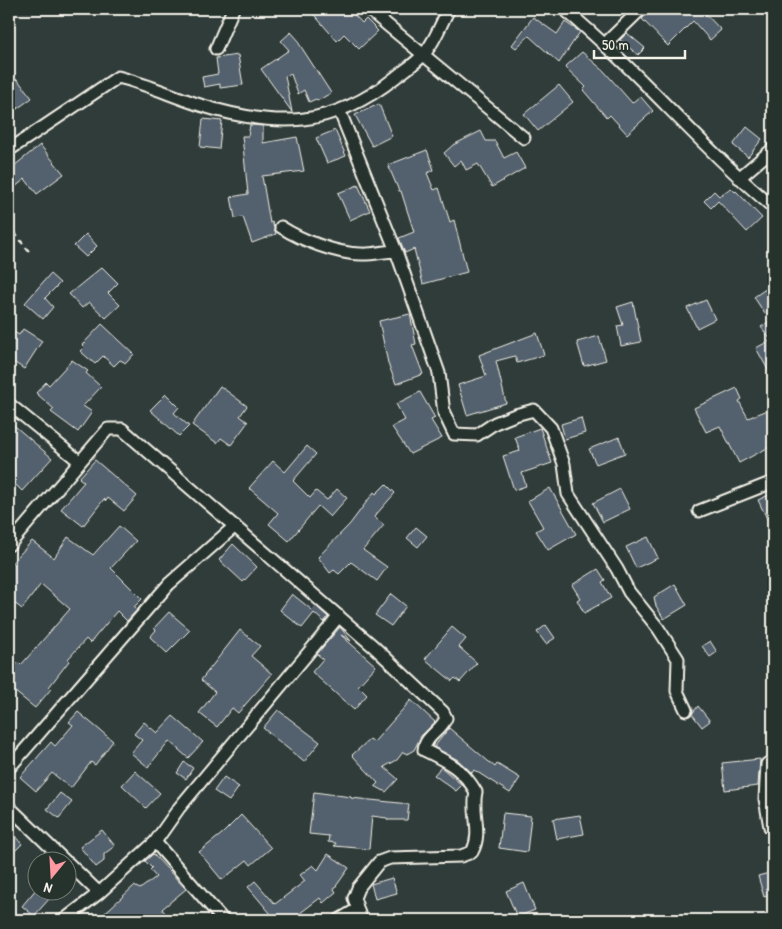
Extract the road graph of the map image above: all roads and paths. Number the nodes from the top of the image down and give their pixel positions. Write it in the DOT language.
graph roads {
  1 [pos="233,9"];
  2 [pos="368,9"];
  3 [pos="449,9"];
  4 [pos="564,9"];
  5 [pos="641,9"];
  6 [pos="606,43"];
  7 [pos="216,49"];
  8 [pos="424,55"];
  9 [pos="340,112"];
  10 [pos="524,138"];
  11 [pos="773,149"];
  12 [pos="9,150"];
  13 [pos="739,178"];
  14 [pos="773,207"];
  15 [pos="9,226"];
  16 [pos="281,227"];
  17 [pos="396,251"];
  18 [pos="31,254"];
  19 [pos="9,404"];
  20 [pos="79,461"];
  21 [pos="773,482"];
  22 [pos="699,511"];
  23 [pos="235,526"];
  24 [pos="9,545"];
  25 [pos="339,616"];
  26 [pos="686,710"];
  27 [pos="767,764"];
  28 [pos="9,768"];
  29 [pos="9,807"];
  30 [pos="773,828"];
  31 [pos="155,842"];
  32 [pos="56,852"];
  33 [pos="78,873"];
  34 [pos="99,893"];
  35 [pos="359,915"];
  36 [pos="64,920"];
  37 [pos="223,920"];
  38 [pos="340,920"];
  1 -- 7 [label="street"];
  2 -- 8 [label="street"];
  3 -- 8 [label="street"];
  4 -- 6 [label="street"];
  5 -- 6 [label="street"];
  6 -- 13 [label="street"];
  8 -- 9 [label="street"];
  8 -- 10 [label="street"];
  9 -- 12 [label="street"];
  9 -- 17 [label="street"];
  11 -- 13 [label="street"];
  13 -- 14 [label="street"];
  15 -- 18 [label="path"];
  16 -- 17 [label="street"];
  17 -- 26 [label="street"];
  19 -- 20 [label="street"];
  20 -- 23 [label="street"];
  20 -- 24 [label="street"];
  21 -- 22 [label="street"];
  23 -- 25 [label="street"];
  23 -- 28 [label="street"];
  25 -- 31 [label="street"];
  25 -- 35 [label="street"];
  27 -- 30 [label="street"];
  29 -- 32 [label="street"];
  31 -- 34 [label="street"];
  31 -- 37 [label="street"];
  33 -- 34 [label="street"];
  34 -- 36 [label="street"];
  35 -- 38 [label="street"];
}
